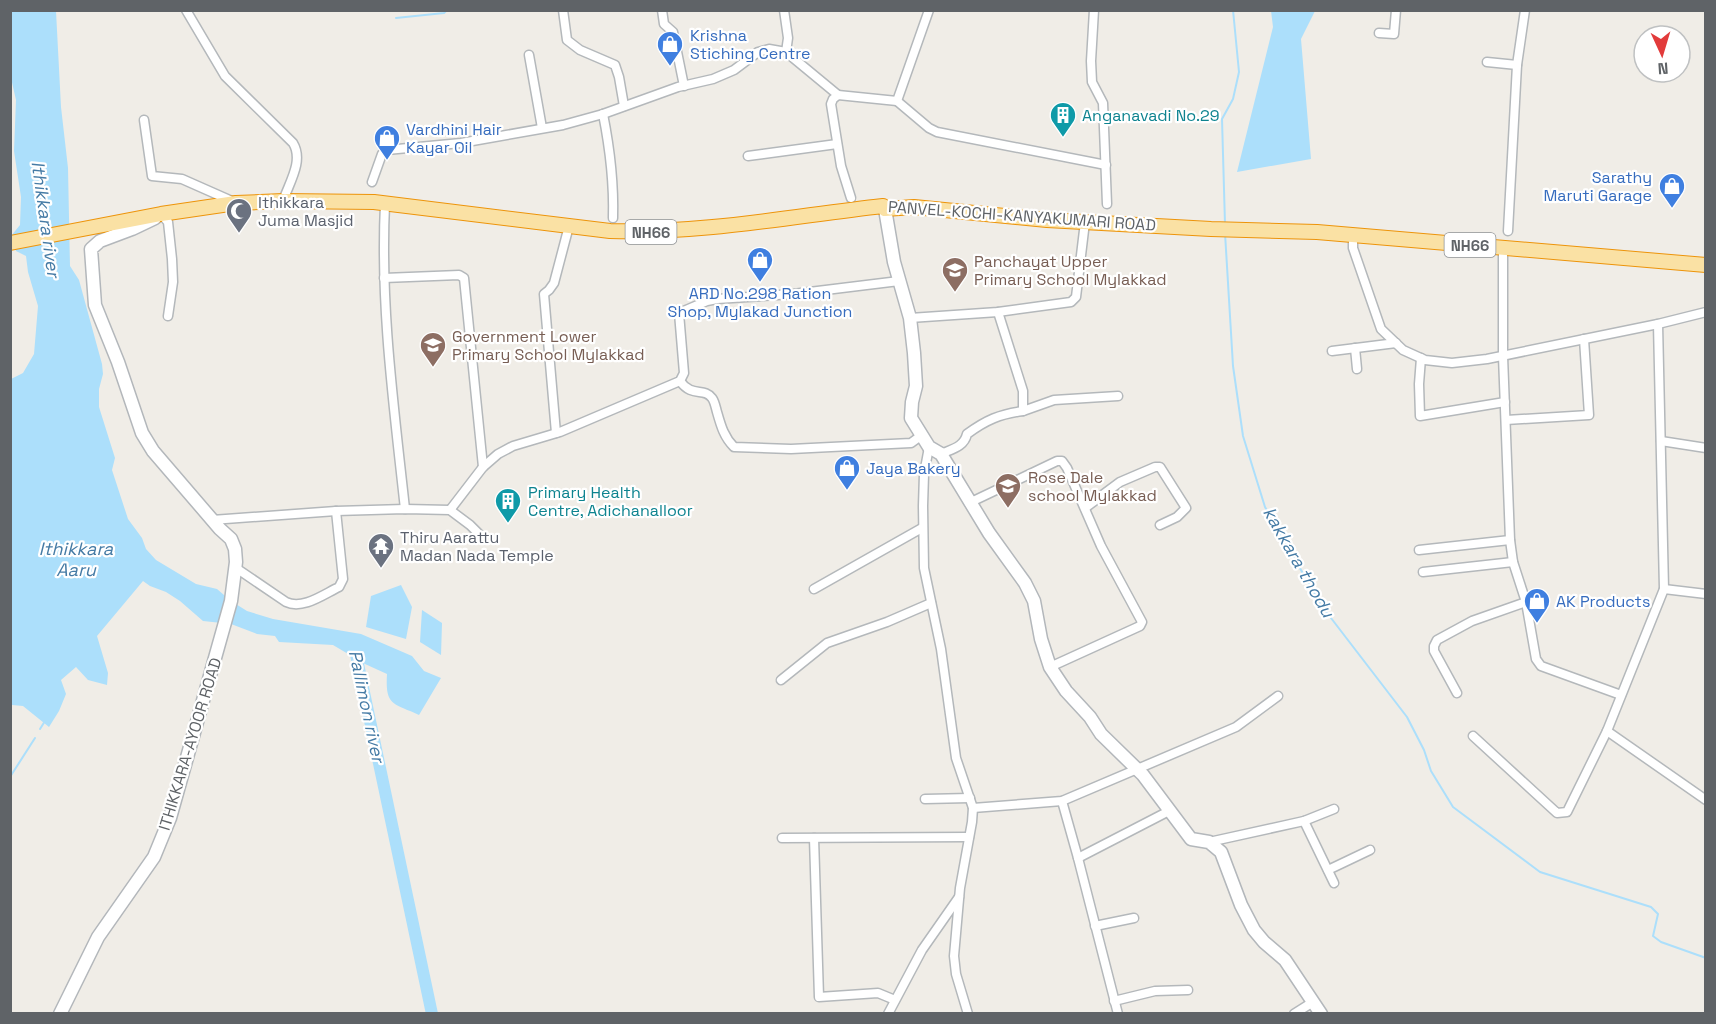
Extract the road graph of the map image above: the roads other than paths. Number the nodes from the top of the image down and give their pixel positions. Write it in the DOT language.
graph roads {
  1 [pos="186,10"];
  2 [pos="563,10"];
  3 [pos="662,10"];
  4 [pos="784,10"];
  5 [pos="929,10"];
  6 [pos="1094,10"];
  7 [pos="1396,10"];
  8 [pos="1525,10"];
  9 [pos="1379,33"];
  10 [pos="786,52"];
  11 [pos="529,55"];
  12 [pos="1487,62"];
  13 [pos="1517,65"];
  14 [pos="684,86"];
  15 [pos="838,95"];
  16 [pos="897,101"];
  17 [pos="624,106"];
  18 [pos="603,114"];
  19 [pos="144,120"];
  20 [pos="542,128"];
  21 [pos="837,144"];
  22 [pos="748,156"];
  23 [pos="1106,165"];
  24 [pos="372,182"];
  25 [pos="851,198"];
  26 [pos="283,201"];
  27 [pos="236,203"];
  28 [pos="385,204"];
  29 [pos="1107,204"];
  30 [pos="885,208"];
  31 [pos="161,214"];
  32 [pos="613,218"];
  33 [pos="1085,222"];
  34 [pos="569,226"];
  35 [pos="1508,231"];
  36 [pos="1353,235"];
  37 [pos="10,243"];
  38 [pos="1503,247"];
  39 [pos="1706,266"];
  40 [pos="384,278"];
  41 [pos="899,281"];
  42 [pos="998,312"];
  43 [pos="1706,312"];
  44 [pos="168,316"];
  45 [pos="910,318"];
  46 [pos="1659,324"];
  47 [pos="1584,339"];
  48 [pos="1396,343"];
  49 [pos="1355,348"];
  50 [pos="1332,351"];
  51 [pos="1503,356"];
  52 [pos="1421,358"];
  53 [pos="1357,369"];
  54 [pos="680,381"];
  55 [pos="1119,396"];
  56 [pos="1505,402"];
  57 [pos="1023,411"];
  58 [pos="1506,420"];
  59 [pos="556,433"];
  60 [pos="922,435"];
  61 [pos="1661,441"];
  62 [pos="929,447"];
  63 [pos="1706,448"];
  64 [pos="940,454"];
  65 [pos="483,467"];
  66 [pos="969,503"];
  67 [pos="1085,508"];
  68 [pos="405,509"];
  69 [pos="450,510"];
  70 [pos="336,511"];
  71 [pos="212,520"];
  72 [pos="1160,525"];
  73 [pos="922,528"];
  74 [pos="483,538"];
  75 [pos="1510,540"];
  76 [pos="1419,550"];
  77 [pos="1513,562"];
  78 [pos="236,568"];
  79 [pos="1423,572"];
  80 [pos="814,589"];
  81 [pos="1664,589"];
  82 [pos="1706,594"];
  83 [pos="1526,602"];
  84 [pos="931,603"];
  85 [pos="1050,667"];
  86 [pos="781,680"];
  87 [pos="1457,693"];
  88 [pos="1621,695"];
  89 [pos="1278,696"];
  90 [pos="1607,731"];
  91 [pos="1473,736"];
  92 [pos="1136,769"];
  93 [pos="970,798"];
  94 [pos="925,799"];
  95 [pos="1706,800"];
  96 [pos="1062,801"];
  97 [pos="973,808"];
  98 [pos="1334,809"];
  99 [pos="1169,811"];
  100 [pos="1304,821"];
  101 [pos="969,837"];
  102 [pos="782,838"];
  103 [pos="814,838"];
  104 [pos="1209,842"];
  105 [pos="1370,850"];
  106 [pos="1078,858"];
  107 [pos="1328,870"];
  108 [pos="1334,883"];
  109 [pos="959,897"];
  110 [pos="1134,918"];
  111 [pos="1095,926"];
  112 [pos="1188,990"];
  113 [pos="895,1000"];
  114 [pos="1114,1001"];
  115 [pos="1313,1002"];
  116 [pos="60,1014"];
  117 [pos="888,1014"];
  118 [pos="968,1014"];
  119 [pos="1118,1014"];
  120 [pos="1294,1014"];
  121 [pos="1321,1014"];
  1 -- 26 [label="street"];
  2 -- 17 [label="street"];
  3 -- 14 [label="street"];
  4 -- 10 [label="street"];
  5 -- 16 [label="street"];
  6 -- 23 [label="street"];
  7 -- 9 [label="street"];
  8 -- 13 [label="street"];
  10 -- 14 [label="street"];
  10 -- 15 [label="street"];
  11 -- 20 [label="street"];
  12 -- 13 [label="street"];
  13 -- 35 [label="street"];
  14 -- 17 [label="street"];
  15 -- 16 [label="street"];
  15 -- 21 [label="street"];
  16 -- 23 [label="street"];
  17 -- 18 [label="street"];
  18 -- 20 [label="street"];
  18 -- 32 [label="street"];
  19 -- 27 [label="street"];
  20 -- 24 [label="street"];
  21 -- 22 [label="street"];
  21 -- 25 [label="street"];
  23 -- 29 [label="street"];
  26 -- 27 [label="highway, PANVEL-KOCHI-KANYAKUMARI ROAD / NH66"];
  26 -- 28 [label="highway, PANVEL-KOCHI-KANYAKUMARI ROAD / NH66"];
  27 -- 31 [label="highway, PANVEL-KOCHI-KANYAKUMARI ROAD / NH66"];
  28 -- 34 [label="highway, PANVEL-KOCHI-KANYAKUMARI ROAD / NH66"];
  28 -- 40 [label="street"];
  30 -- 33 [label="highway, PANVEL-KOCHI-KANYAKUMARI ROAD / NH66"];
  30 -- 34 [label="highway, PANVEL-KOCHI-KANYAKUMARI ROAD / NH66"];
  30 -- 41 [label="main road"];
  31 -- 37 [label="highway, PANVEL-KOCHI-KANYAKUMARI ROAD / NH66"];
  31 -- 44 [label="street"];
  31 -- 71 [label="main road"];
  33 -- 36 [label="highway, PANVEL-KOCHI-KANYAKUMARI ROAD / NH66"];
  33 -- 42 [label="street"];
  34 -- 59 [label="street"];
  36 -- 38 [label="highway, PANVEL-KOCHI-KANYAKUMARI ROAD / NH66"];
  36 -- 48 [label="street"];
  38 -- 39 [label="highway, PANVEL-KOCHI-KANYAKUMARI ROAD / NH66"];
  38 -- 51 [label="street"];
  40 -- 65 [label="street"];
  40 -- 68 [label="street"];
  41 -- 45 [label="main road"];
  41 -- 54 [label="street"];
  42 -- 45 [label="street"];
  42 -- 57 [label="street"];
  43 -- 46 [label="street"];
  45 -- 60 [label="main road"];
  46 -- 47 [label="street"];
  46 -- 61 [label="street"];
  47 -- 51 [label="street"];
  47 -- 58 [label="street"];
  48 -- 49 [label="street"];
  48 -- 52 [label="street"];
  49 -- 50 [label="street"];
  49 -- 53 [label="street"];
  51 -- 52 [label="street"];
  51 -- 56 [label="street"];
  52 -- 56 [label="street"];
  54 -- 59 [label="street"];
  54 -- 60 [label="street"];
  55 -- 57 [label="street"];
  56 -- 58 [label="street"];
  57 -- 64 [label="street"];
  58 -- 75 [label="street"];
  59 -- 65 [label="street"];
  60 -- 62 [label="main road"];
  61 -- 63 [label="street"];
  61 -- 81 [label="street"];
  62 -- 64 [label="main road"];
  62 -- 73 [label="street"];
  64 -- 66 [label="main road"];
  65 -- 69 [label="street"];
  66 -- 67 [label="street"];
  66 -- 85 [label="main road"];
  67 -- 72 [label="street"];
  67 -- 85 [label="street"];
  68 -- 69 [label="street"];
  68 -- 70 [label="street"];
  69 -- 74 [label="street"];
  70 -- 71 [label="street"];
  70 -- 78 [label="street"];
  71 -- 78 [label="main road"];
  73 -- 80 [label="street"];
  73 -- 84 [label="street"];
  75 -- 76 [label="street"];
  75 -- 77 [label="street"];
  77 -- 79 [label="street"];
  77 -- 83 [label="street"];
  78 -- 116 [label="main road, ITHIKKARA-AYOOR ROAD"];
  81 -- 82 [label="street"];
  81 -- 88 [label="street"];
  83 -- 87 [label="street"];
  83 -- 88 [label="street"];
  84 -- 86 [label="street"];
  84 -- 93 [label="street"];
  85 -- 92 [label="main road"];
  88 -- 90 [label="street"];
  89 -- 92 [label="street"];
  90 -- 91 [label="street"];
  90 -- 95 [label="street"];
  92 -- 96 [label="street"];
  92 -- 99 [label="main road"];
  93 -- 94 [label="street"];
  93 -- 97 [label="street"];
  96 -- 97 [label="street"];
  96 -- 106 [label="street"];
  97 -- 101 [label="street"];
  98 -- 100 [label="street"];
  99 -- 104 [label="main road"];
  99 -- 106 [label="street"];
  100 -- 104 [label="street"];
  100 -- 107 [label="street"];
  101 -- 103 [label="street"];
  101 -- 109 [label="street"];
  102 -- 103 [label="street"];
  103 -- 113 [label="street"];
  104 -- 115 [label="main road"];
  105 -- 107 [label="street"];
  106 -- 111 [label="street"];
  107 -- 108 [label="street"];
  109 -- 113 [label="street"];
  109 -- 118 [label="street"];
  110 -- 111 [label="street"];
  111 -- 114 [label="street"];
  112 -- 114 [label="street"];
  113 -- 117 [label="street"];
  114 -- 119 [label="street"];
  115 -- 120 [label="street"];
  115 -- 121 [label="main road"];
}
